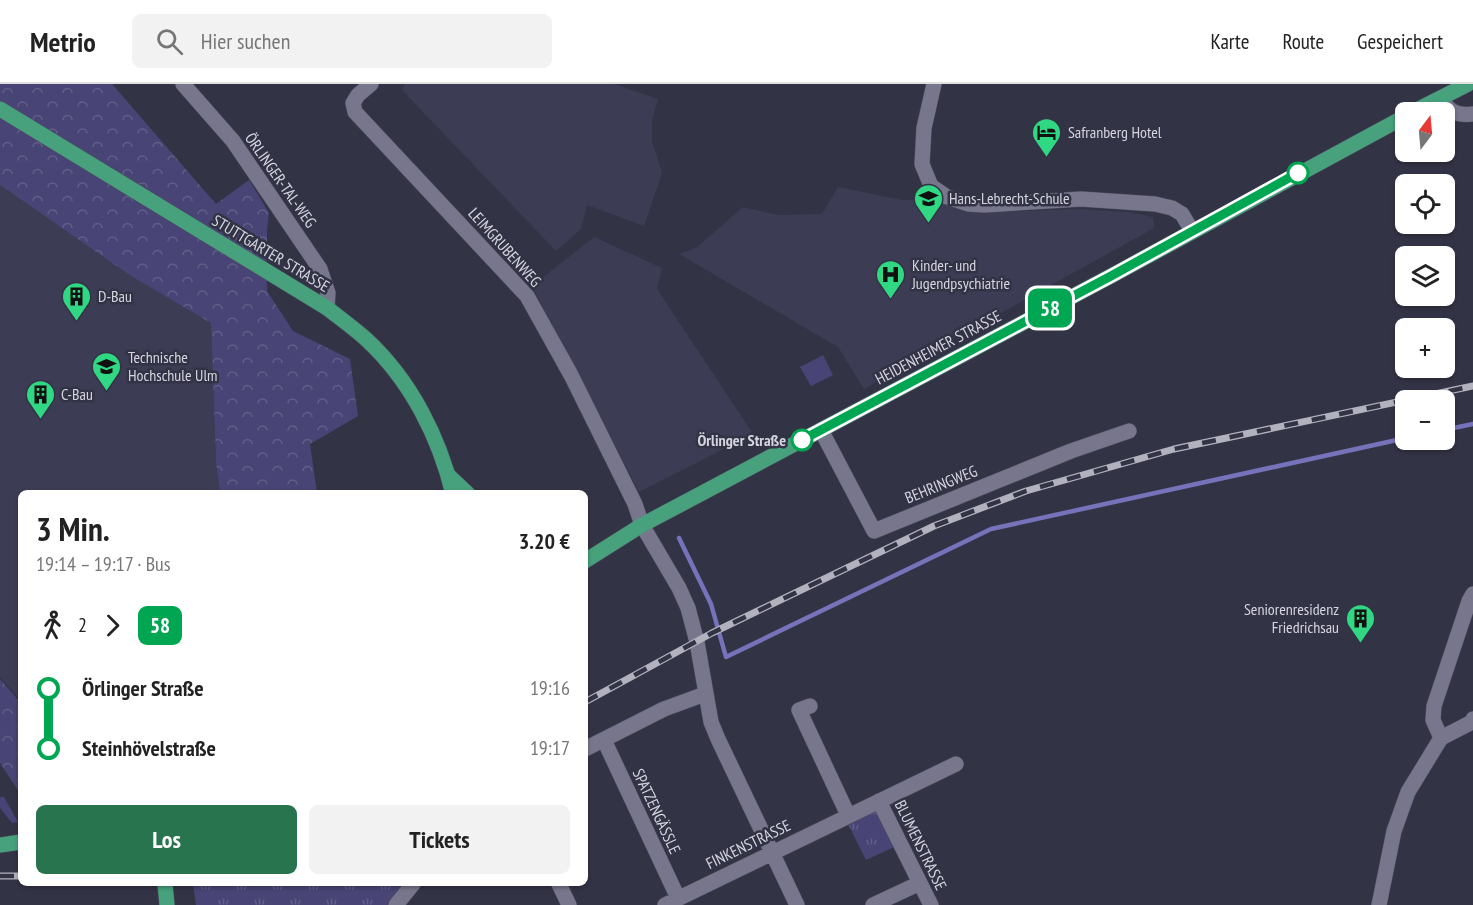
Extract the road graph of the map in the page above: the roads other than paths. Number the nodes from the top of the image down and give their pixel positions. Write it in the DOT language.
graph roads {
  1 [pos="183,84"];
  2 [pos="371,84"];
  3 [pos="934,84"];
  4 [pos="1468,84"];
  5 [pos="1442,98"];
  6 [pos="1434,102"];
  7 [pos="0,109"];
  8 [pos="1473,114"];
  9 [pos="1395,122"];
  10 [pos="1192,231"];
  11 [pos="327,308"];
  12 [pos="821,430"];
  13 [pos="1128,431"];
  14 [pos="448,475"];
  15 [pos="452,490"];
  16 [pos="464,490"];
  17 [pos="642,525"];
  18 [pos="588,559"];
  19 [pos="1473,594"];
  20 [pos="705,694"];
  21 [pos="810,706"];
  22 [pos="1473,719"];
  23 [pos="1441,738"];
  24 [pos="604,740"];
  25 [pos="588,748"];
  26 [pos="956,764"];
  27 [pos="879,801"];
  28 [pos="848,815"];
  29 [pos="18,842"];
  30 [pos="0,843"];
  31 [pos="772,852"];
  32 [pos="920,883"];
  33 [pos="165,886"];
  34 [pos="411,886"];
  35 [pos="560,886"];
  36 [pos="671,902"];
  37 [pos="167,905"];
  38 [pos="396,905"];
  39 [pos="569,905"];
  40 [pos="797,905"];
  41 [pos="873,905"];
  42 [pos="931,905"];
  43 [pos="1379,905"];
  1 -- 11 [label="street, ÖRLINGER-TAL-WEG"];
  2 -- 17 [label="street, LEIMGRUBENWEG"];
  3 -- 10 [label="street"];
  4 -- 5 [label="main road"];
  5 -- 6 [label="main road"];
  5 -- 8 [label="street"];
  7 -- 11 [label="main road, STUTTGARTER STRASSE"];
  9 -- 10 [label="main road, HEIDENHEIMER STRASSE"];
  10 -- 12 [label="main road, HEIDENHEIMER STRASSE"];
  11 -- 14 [label="main road, STUTTGARTER STRASSE"];
  12 -- 13 [label="street, BEHRINGWEG"];
  12 -- 17 [label="main road, HEIDENHEIMER STRASSE"];
  14 -- 15 [label="main road, STUTTGARTER STRASSE"];
  14 -- 16 [label="main road"];
  17 -- 18 [label="main road, HEIDENHEIMER STRASSE"];
  17 -- 20 [label="street"];
  19 -- 23 [label="street"];
  20 -- 24 [label="street"];
  20 -- 31 [label="street"];
  21 -- 28 [label="street"];
  22 -- 23 [label="street"];
  23 -- 43 [label="street"];
  24 -- 25 [label="street"];
  24 -- 36 [label="street, SPATZENGÄSSLE"];
  26 -- 27 [label="street, FINKENSTRASSE"];
  27 -- 28 [label="street, FINKENSTRASSE"];
  27 -- 32 [label="street, BLUMENSTRASSE"];
  28 -- 31 [label="street, FINKENSTRASSE"];
  29 -- 30 [label="main road"];
  31 -- 36 [label="street, FINKENSTRASSE"];
  31 -- 40 [label="street"];
  32 -- 41 [label="street"];
  32 -- 42 [label="street, BLUMENSTRASSE"];
  33 -- 37 [label="main road"];
  34 -- 38 [label="street"];
  35 -- 39 [label="street"];
}
